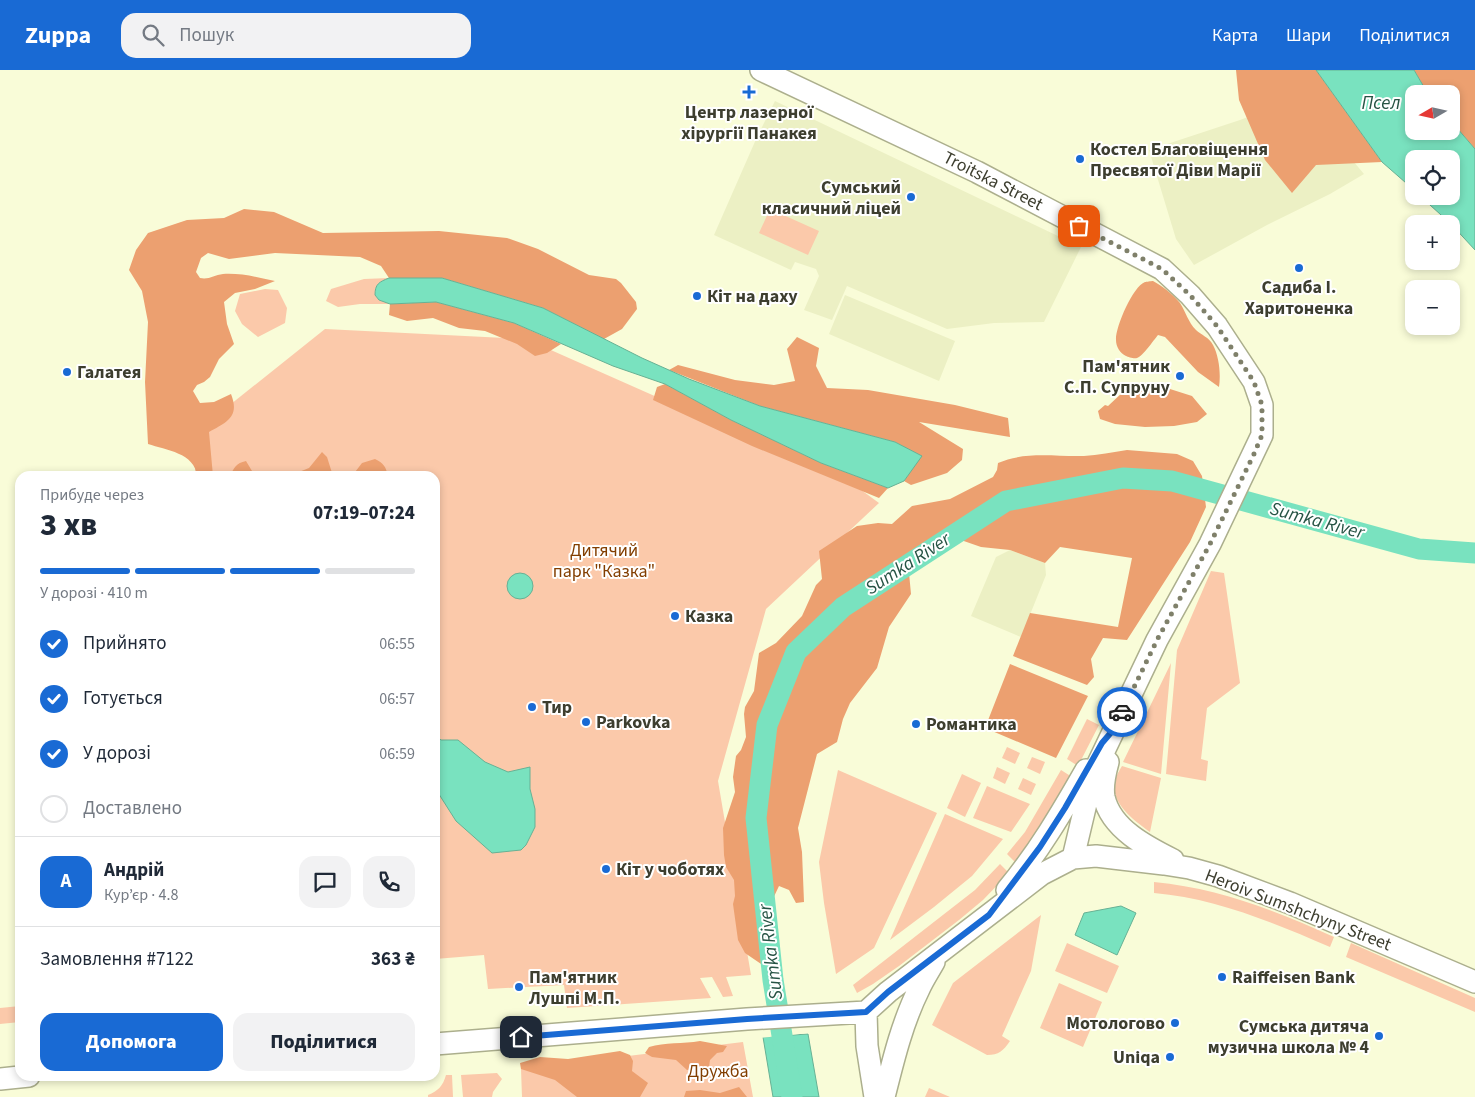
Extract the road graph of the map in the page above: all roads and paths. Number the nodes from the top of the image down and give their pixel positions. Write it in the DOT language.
graph roads {
  1 [pos="761,70"];
  2 [pos="1114,729"];
  3 [pos="1073,858"];
  4 [pos="1189,868"];
  5 [pos="989,915"];
  6 [pos="940,953"];
  7 [pos="1475,982"];
  8 [pos="866,1012"];
  9 [pos="440,1044"];
  10 [pos="15,1077"];
  11 [pos="0,1078"];
  12 [pos="875,1097"];
  13 [pos="884,1097"];
  1 -- 2 [label="main road, Troitska Street"];
  2 -- 3 [label="main road, Troitska Street"];
  2 -- 4 [label="main road"];
  2 -- 5 [label="main road"];
  3 -- 4 [label="main road, Heroiv Sumshchyny Street"];
  3 -- 5 [label="main road, Heroiv Sumshchyny Street"];
  4 -- 7 [label="main road, Heroiv Sumshchyny Street"];
  5 -- 6 [label="main road, Heroiv Sumshchyny Street"];
  6 -- 8 [label="main road, Heroiv Sumshchyny Street"];
  6 -- 13 [label="main road"];
  8 -- 9 [label="main road"];
  8 -- 12 [label="main road"];
  10 -- 11 [label="main road"];
}
